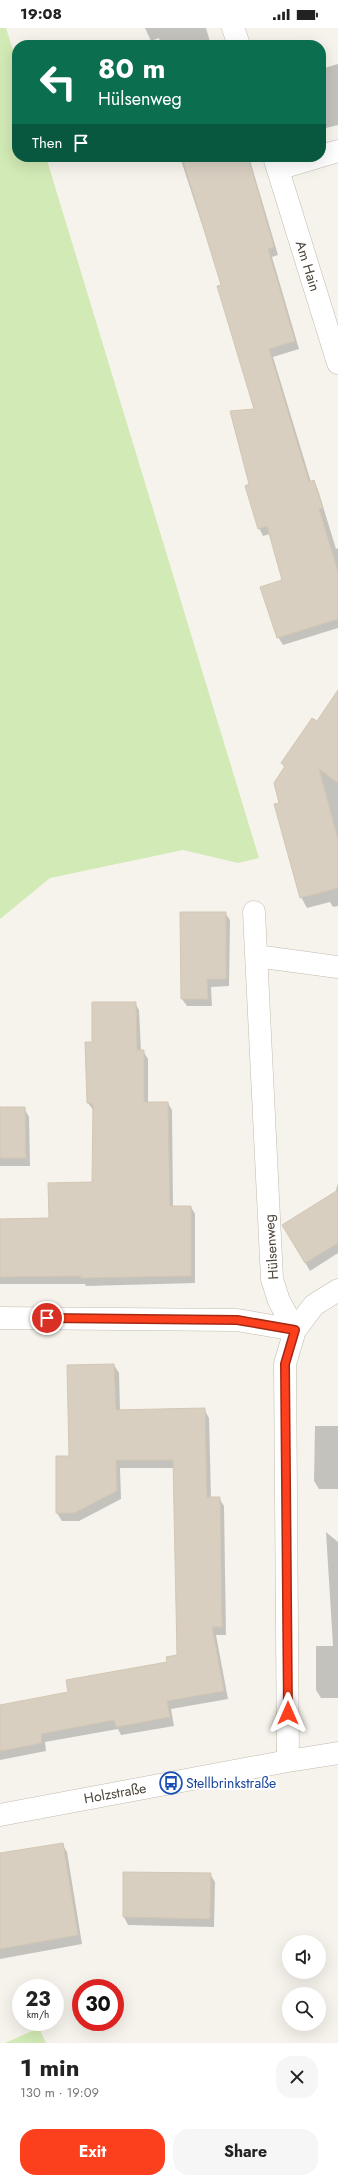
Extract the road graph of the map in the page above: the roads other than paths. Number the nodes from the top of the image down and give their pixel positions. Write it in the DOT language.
graph roads {
  1 [pos="233,28"];
  2 [pos="237,40"];
  3 [pos="338,151"];
  4 [pos="326,155"];
  5 [pos="276,163"];
  6 [pos="338,363"];
  7 [pos="254,912"];
  8 [pos="256,956"];
  9 [pos="338,967"];
  10 [pos="338,1290"];
  11 [pos="0,1318"];
  12 [pos="295,1330"];
  13 [pos="338,1753"];
  14 [pos="288,1760"];
  15 [pos="0,1814"];
  1 -- 2 [label="street"];
  3 -- 4 [label="street, Am Hain"];
  5 -- 6 [label="street, Am Hain"];
  7 -- 8 [label="street, Hülsenweg"];
  8 -- 9 [label="street"];
  8 -- 12 [label="street, Hülsenweg"];
  10 -- 12 [label="street"];
  11 -- 12 [label="street"];
  12 -- 14 [label="street"];
  13 -- 14 [label="street"];
  14 -- 15 [label="street, Holzstraße"];
}
